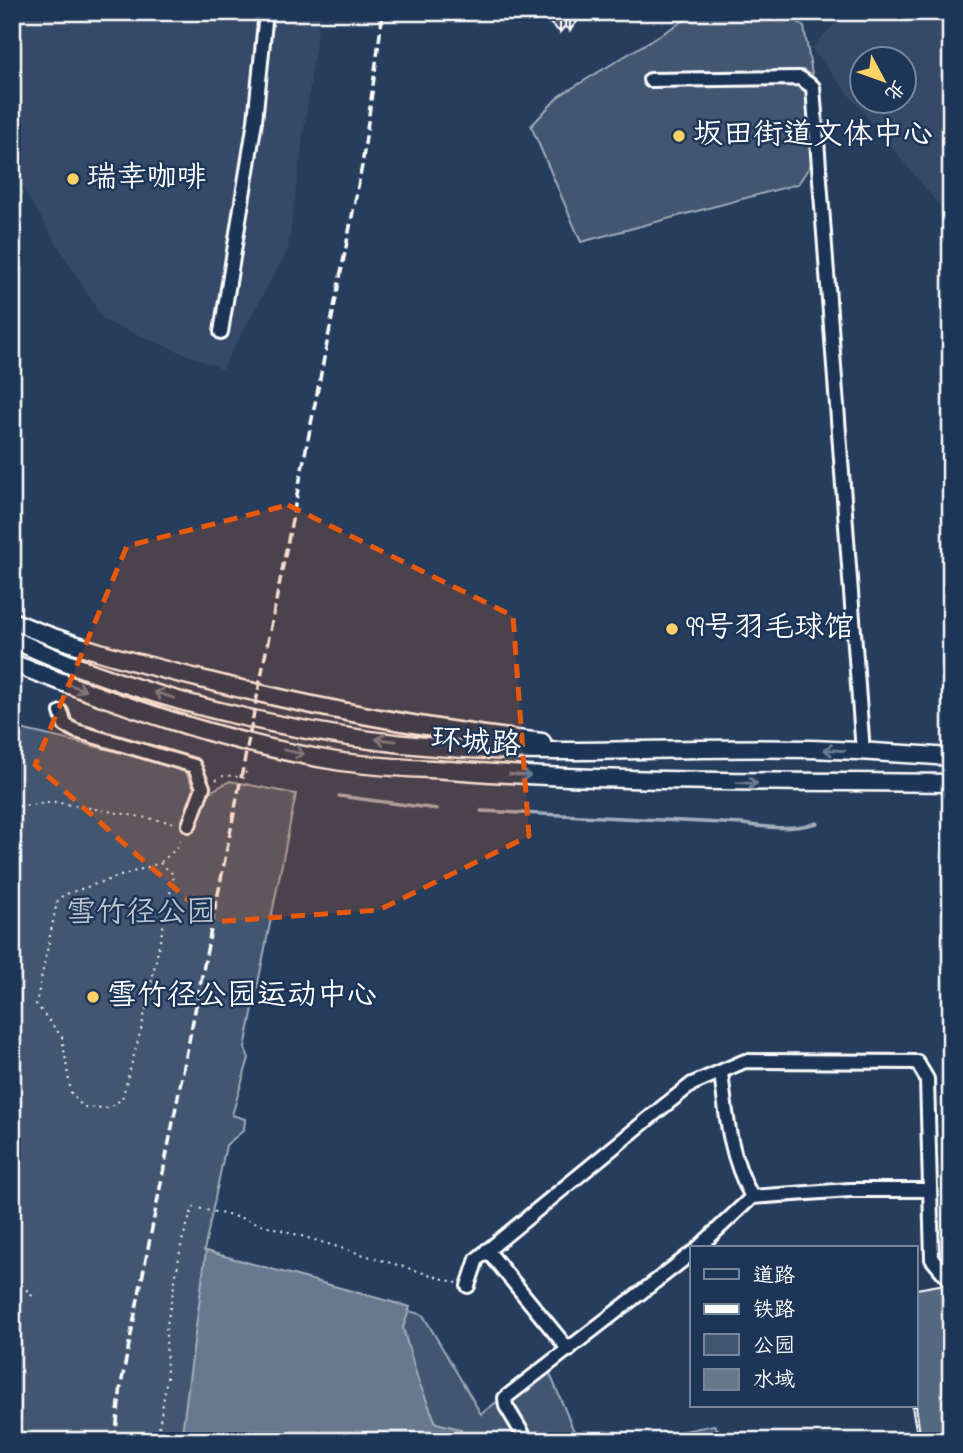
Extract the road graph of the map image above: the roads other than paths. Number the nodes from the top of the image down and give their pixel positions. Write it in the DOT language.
graph roads {
  1 [pos="266,12"];
  2 [pos="650,80"];
  3 [pos="221,332"];
  4 [pos="12,621"];
  5 [pos="12,639"];
  6 [pos="12,663"];
  7 [pos="61,712"];
  8 [pos="621,751"];
  9 [pos="863,752"];
  10 [pos="951,757"];
  11 [pos="948,784"];
  12 [pos="189,825"];
  13 [pos="721,1072"];
  14 [pos="930,1191"];
  15 [pos="752,1197"];
  16 [pos="700,1246"];
  17 [pos="487,1251"];
  18 [pos="690,1255"];
  19 [pos="951,1282"];
  20 [pos="468,1286"];
  21 [pos="569,1350"];
  22 [pos="527,1441"];
  1 -- 3 [label="street"];
  2 -- 9 [label="street"];
  4 -- 8 [label="main road"];
  8 -- 5 [label="main road, 环城路, one-way"];
  6 -- 11 [label="main road, 环城路, one-way"];
  7 -- 12 [label="street"];
  9 -- 8 [label="main road, 环城路, one-way"];
  9 -- 10 [label="main road, 环城路"];
  13 -- 14 [label="street"];
  13 -- 15 [label="street"];
  13 -- 17 [label="street"];
  14 -- 15 [label="street"];
  14 -- 19 [label="street"];
  15 -- 16 [label="street"];
  17 -- 20 [label="street"];
  17 -- 21 [label="street"];
  18 -- 21 [label="street"];
  21 -- 22 [label="street"];
}
